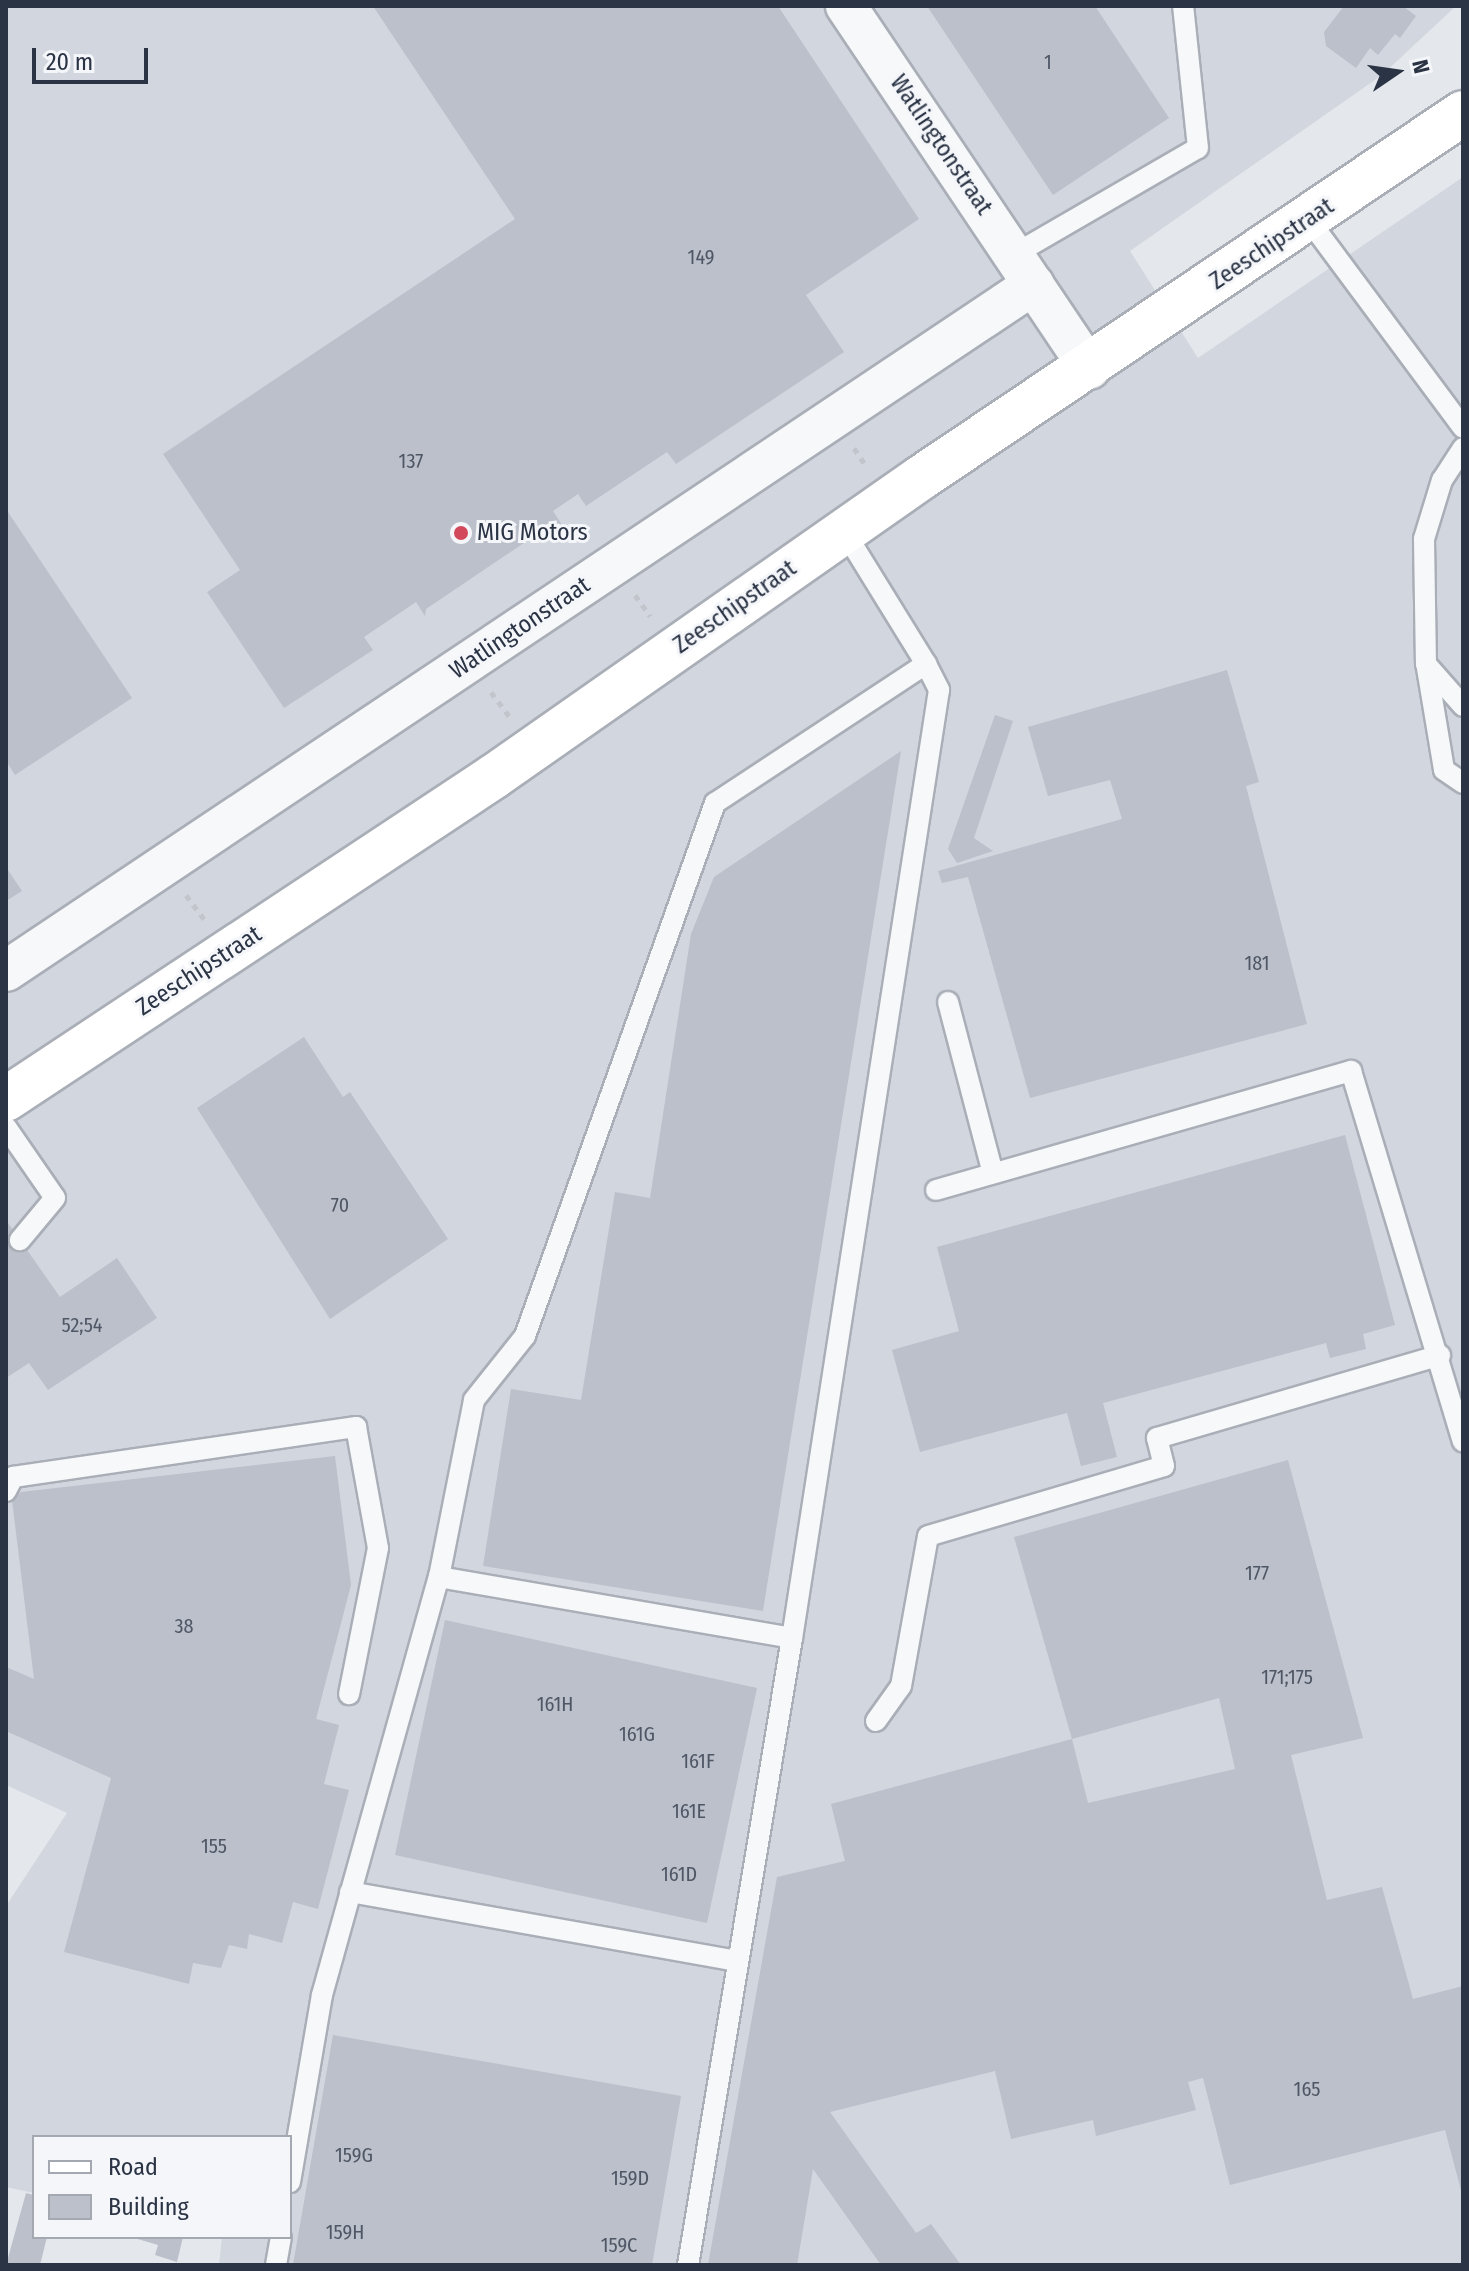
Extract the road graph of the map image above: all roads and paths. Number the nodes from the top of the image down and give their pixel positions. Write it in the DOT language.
graph roads {
  1 [pos="846,6"];
  2 [pos="1183,6"];
  3 [pos="1463,113"];
  4 [pos="1308,219"];
  5 [pos="1024,269"];
  6 [pos="1090,369"];
  7 [pos="833,417"];
  8 [pos="1463,428"];
  9 [pos="1463,448"];
  10 [pos="889,500"];
  11 [pos="844,531"];
  12 [pos="614,564"];
  13 [pos="673,651"];
  14 [pos="469,662"];
  15 [pos="926,664"];
  16 [pos="1426,664"];
  17 [pos="1463,706"];
  18 [pos="533,749"];
  19 [pos="1463,783"];
  20 [pos="164,866"];
  21 [pos="228,952"];
  22 [pos="6,971"];
  23 [pos="948,1002"];
  24 [pos="6,1099"];
  25 [pos="6,1127"];
  26 [pos="993,1173"];
  27 [pos="936,1190"];
  28 [pos="20,1240"];
  29 [pos="1440,1355"];
  30 [pos="1463,1441"];
  31 [pos="6,1491"];
  32 [pos="439,1577"];
  33 [pos="792,1638"];
  34 [pos="349,1694"];
  35 [pos="876,1721"];
  36 [pos="350,1892"];
  37 [pos="738,1961"];
  38 [pos="292,2170"];
  39 [pos="281,2239"];
  40 [pos="276,2265"];
  41 [pos="688,2265"];
  1 -- 5 [label="street, Watlingtonstraat"];
  2 -- 5 [label="lane"];
  3 -- 4 [label="main road, Zeeschipstraat"];
  4 -- 6 [label="main road, Zeeschipstraat"];
  4 -- 8 [label="lane"];
  5 -- 6 [label="street, Watlingtonstraat"];
  5 -- 7 [label="street, Watlingtonstraat"];
  6 -- 10 [label="main road, Zeeschipstraat"];
  7 -- 10 [label="path"];
  7 -- 12 [label="street, Watlingtonstraat"];
  9 -- 16 [label="lane"];
  10 -- 11 [label="main road, Zeeschipstraat"];
  11 -- 13 [label="main road, Zeeschipstraat"];
  11 -- 15 [label="lane"];
  12 -- 13 [label="path"];
  12 -- 14 [label="street, Watlingtonstraat"];
  13 -- 18 [label="main road, Zeeschipstraat"];
  14 -- 18 [label="path"];
  14 -- 20 [label="street, Watlingtonstraat"];
  15 -- 32 [label="lane"];
  15 -- 33 [label="lane"];
  16 -- 17 [label="lane"];
  16 -- 19 [label="lane"];
  18 -- 21 [label="main road, Zeeschipstraat"];
  20 -- 21 [label="path"];
  20 -- 22 [label="street, Watlingtonstraat"];
  21 -- 24 [label="main road, Zeeschipstraat"];
  23 -- 26 [label="lane"];
  25 -- 28 [label="lane"];
  26 -- 27 [label="lane"];
  26 -- 29 [label="lane"];
  29 -- 30 [label="lane"];
  29 -- 35 [label="lane"];
  31 -- 34 [label="lane"];
  32 -- 33 [label="lane"];
  32 -- 36 [label="lane"];
  33 -- 37 [label="lane"];
  36 -- 37 [label="lane"];
  36 -- 38 [label="lane"];
  37 -- 41 [label="lane"];
  39 -- 40 [label="lane"];
}
